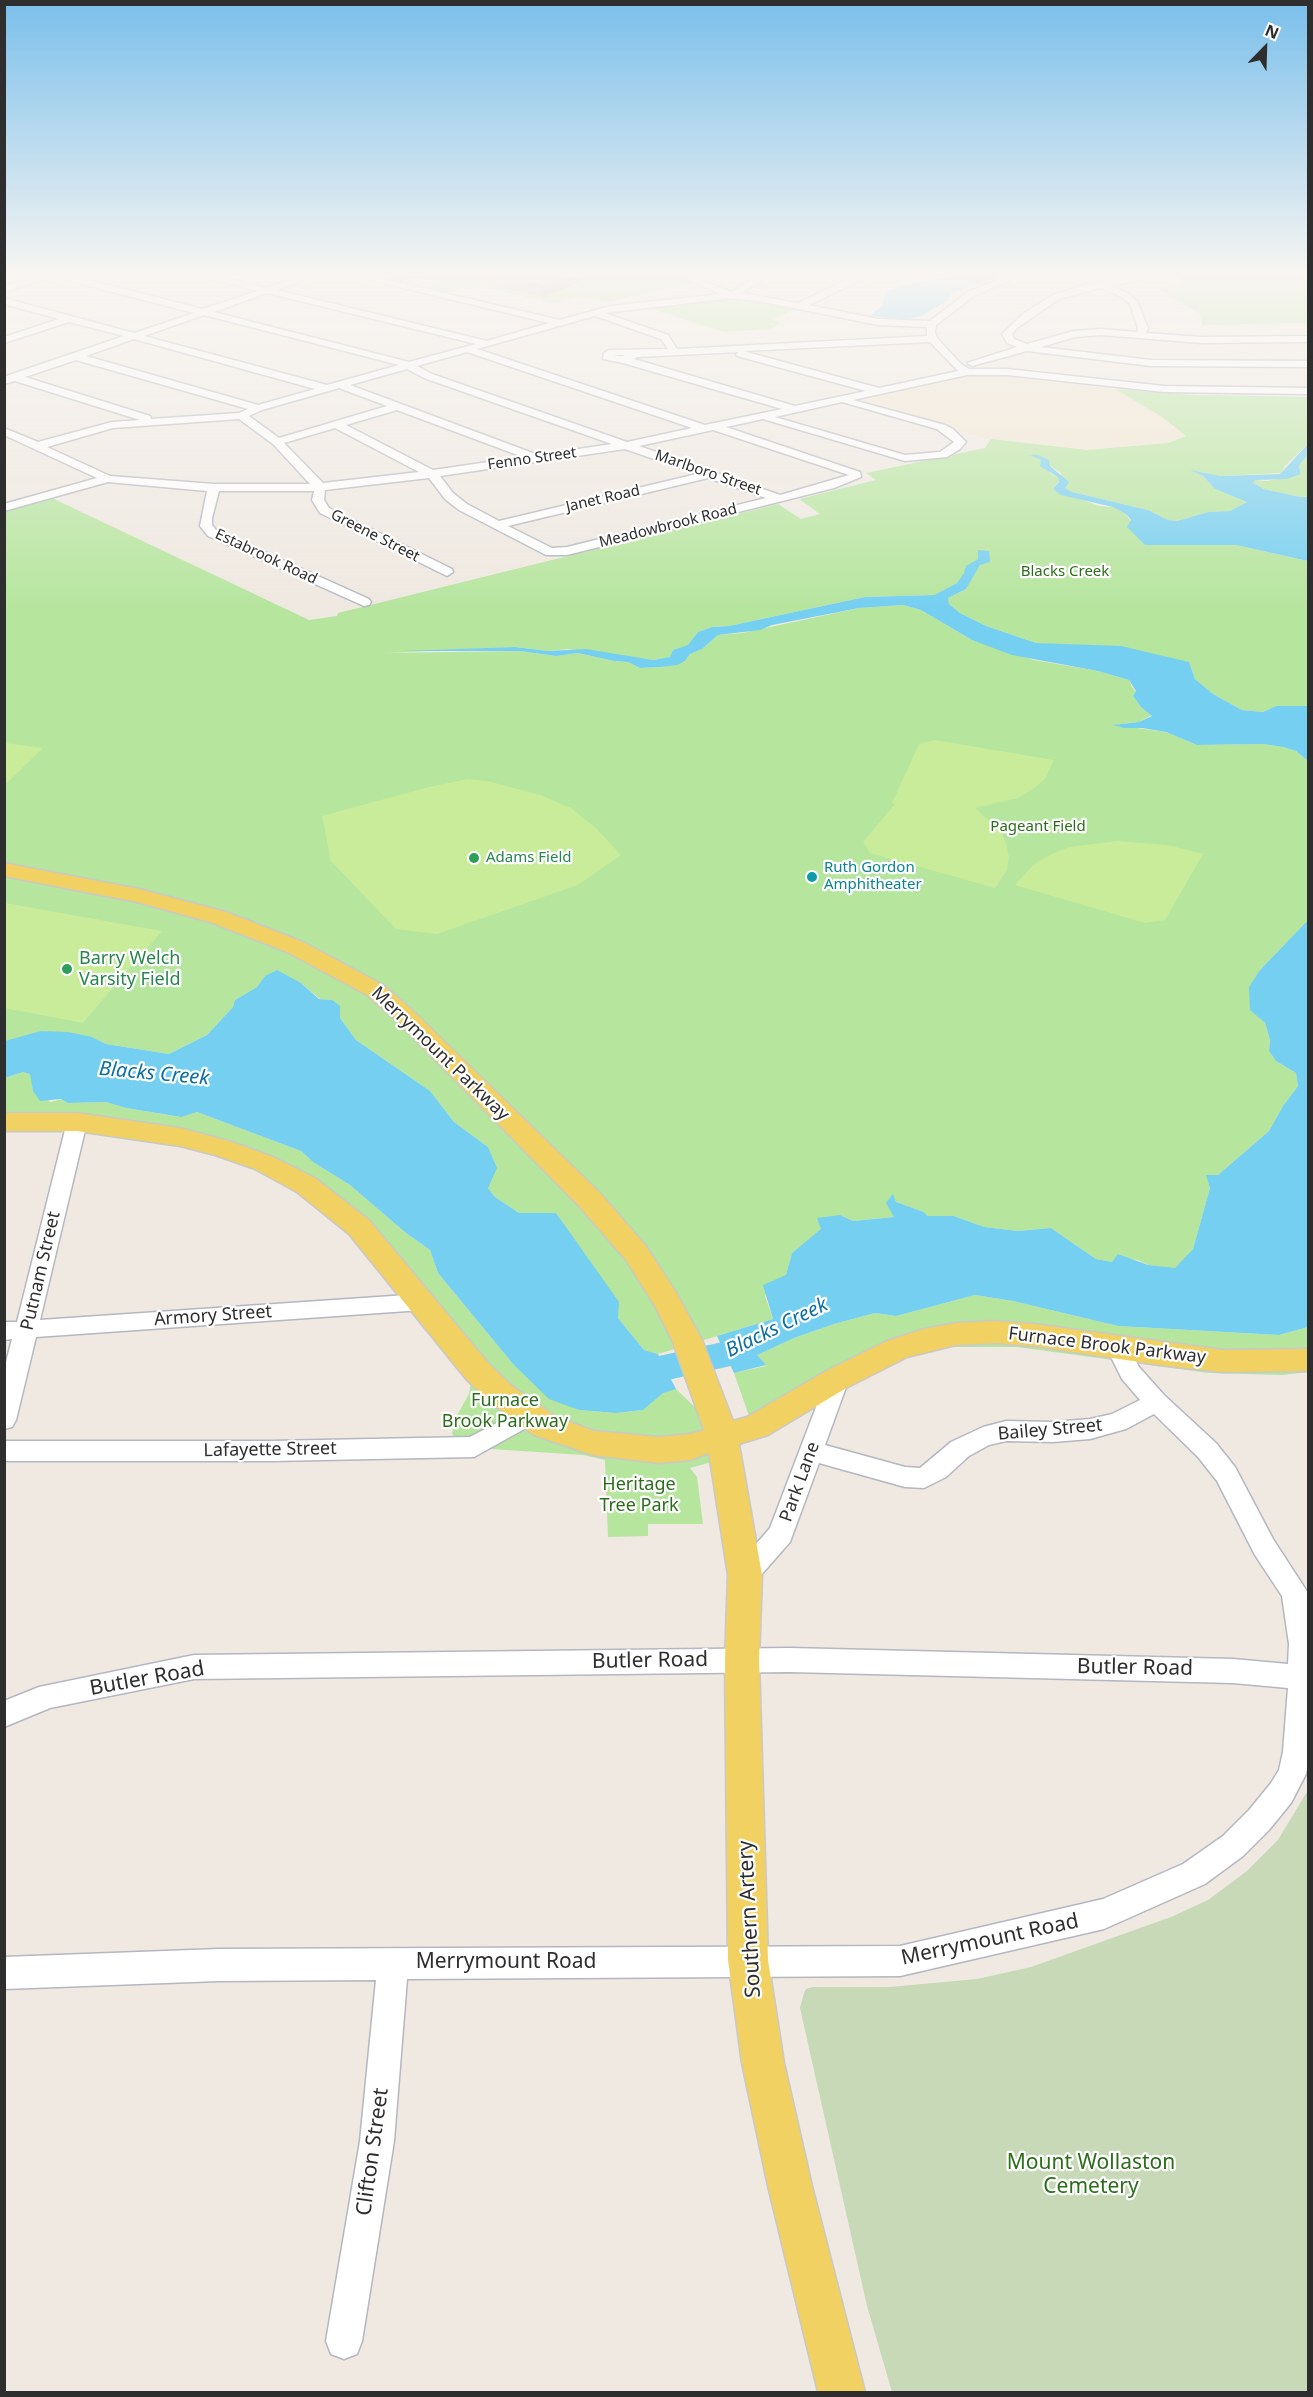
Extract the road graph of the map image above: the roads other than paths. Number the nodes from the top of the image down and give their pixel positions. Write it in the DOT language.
graph roads {
  1 [pos="31,385"];
  2 [pos="177,385"];
  3 [pos="315,385"];
  4 [pos="339,385"];
  5 [pos="454,385"];
  6 [pos="577,385"];
  7 [pos="716,385"];
  8 [pos="856,385"];
  9 [pos="908,385"];
  10 [pos="1126,385"];
  11 [pos="327,388"];
  12 [pos="880,391"];
  13 [pos="1308,391"];
  14 [pos="843,400"];
  15 [pos="397,407"];
  16 [pos="258,408"];
  17 [pos="796,410"];
  18 [pos="242,416"];
  19 [pos="765,417"];
  20 [pos="155,421"];
  21 [pos="335,424"];
  22 [pos="710,428"];
  23 [pos="4,431"];
  24 [pos="277,442"];
  25 [pos="628,445"];
  26 [pos="37,446"];
  27 [pos="537,459"];
  28 [pos="432,474"];
  29 [pos="710,474"];
  30 [pos="108,479"];
  31 [pos="320,487"];
  32 [pos="214,488"];
  33 [pos="780,499"];
  34 [pos="6,506"];
  35 [pos="496,525"];
  36 [pos="447,572"];
  37 [pos="363,602"];
  38 [pos="4,869"];
  39 [pos="4,1122"];
  40 [pos="77,1122"];
  41 [pos="422,1302"];
  42 [pos="28,1328"];
  43 [pos="4,1331"];
  44 [pos="1118,1349"];
  45 [pos="1308,1360"];
  46 [pos="837,1379"];
  47 [pos="1156,1402"];
  48 [pos="527,1416"];
  49 [pos="4,1420"];
  50 [pos="718,1424"];
  51 [pos="4,1451"];
  52 [pos="812,1451"];
  53 [pos="745,1575"];
  54 [pos="1302,1589"];
  55 [pos="742,1660"];
  56 [pos="1300,1677"];
  57 [pos="4,1714"];
  58 [pos="748,1960"];
  59 [pos="393,1963"];
  60 [pos="4,1973"];
  61 [pos="344,2341"];
  62 [pos="842,2392"];
  1 -- 20 [label="street"];
  2 -- 16 [label="street"];
  3 -- 11 [label="street"];
  4 -- 11 [label="street"];
  4 -- 15 [label="street"];
  5 -- 25 [label="street, Marlboro Street"];
  6 -- 22 [label="street"];
  7 -- 17 [label="street"];
  8 -- 12 [label="street"];
  9 -- 12 [label="street, Fenno Street"];
  10 -- 13 [label="street, Fenno Street"];
  11 -- 16 [label="street"];
  12 -- 14 [label="street, Fenno Street"];
  14 -- 17 [label="street, Fenno Street"];
  14 -- 19 [label="street"];
  15 -- 21 [label="street"];
  15 -- 27 [label="street"];
  16 -- 18 [label="street"];
  17 -- 19 [label="street, Fenno Street"];
  18 -- 20 [label="street"];
  18 -- 24 [label="street, Greene Street"];
  19 -- 22 [label="street, Fenno Street"];
  20 -- 26 [label="street"];
  21 -- 24 [label="street"];
  21 -- 28 [label="street"];
  22 -- 25 [label="street, Fenno Street"];
  22 -- 33 [label="street, Meadowbrook Road"];
  23 -- 26 [label="street"];
  24 -- 31 [label="street, Greene Street"];
  25 -- 27 [label="street, Fenno Street"];
  25 -- 29 [label="street, Marlboro Street"];
  26 -- 30 [label="street"];
  27 -- 28 [label="street, Fenno Street"];
  28 -- 31 [label="street, Fenno Street"];
  28 -- 35 [label="street"];
  29 -- 33 [label="street, Marlboro Street"];
  29 -- 35 [label="street, Janet Road"];
  30 -- 32 [label="street, Fenno Street"];
  30 -- 34 [label="street, Fenno Street"];
  31 -- 32 [label="street, Fenno Street"];
  31 -- 36 [label="street, Greene Street"];
  32 -- 37 [label="street, Estabrook Road"];
  33 -- 35 [label="street, Meadowbrook Road"];
  38 -- 50 [label="main road, Merrymount Parkway"];
  39 -- 40 [label="main road, Furnace Brook Parkway"];
  40 -- 41 [label="main road, Furnace Brook Parkway"];
  40 -- 42 [label="street, Putnam Street"];
  41 -- 42 [label="street, Armory Street"];
  41 -- 48 [label="main road, Furnace Brook Parkway"];
  42 -- 43 [label="street, Armory Street"];
  42 -- 49 [label="street, Putnam Street"];
  44 -- 45 [label="main road, Furnace Brook Parkway"];
  44 -- 46 [label="main road, Furnace Brook Parkway"];
  44 -- 47 [label="street, Merrymount Road"];
  46 -- 50 [label="main road, Furnace Brook Parkway"];
  46 -- 52 [label="street, Park Lane"];
  47 -- 52 [label="street, Bailey Street"];
  47 -- 54 [label="street, Merrymount Road"];
  48 -- 50 [label="main road, Furnace Brook Parkway"];
  48 -- 51 [label="street, Lafayette Street"];
  50 -- 53 [label="main road, Southern Artery"];
  52 -- 53 [label="street, Park Lane"];
  53 -- 55 [label="main road, Southern Artery"];
  54 -- 56 [label="street, Merrymount Road"];
  55 -- 56 [label="street, Butler Road"];
  55 -- 57 [label="street, Butler Road"];
  55 -- 58 [label="main road, Southern Artery"];
  56 -- 58 [label="street, Merrymount Road"];
  58 -- 59 [label="street, Merrymount Road"];
  58 -- 62 [label="main road, Southern Artery"];
  59 -- 60 [label="street, Merrymount Road"];
  59 -- 61 [label="street, Clifton Street"];
}
